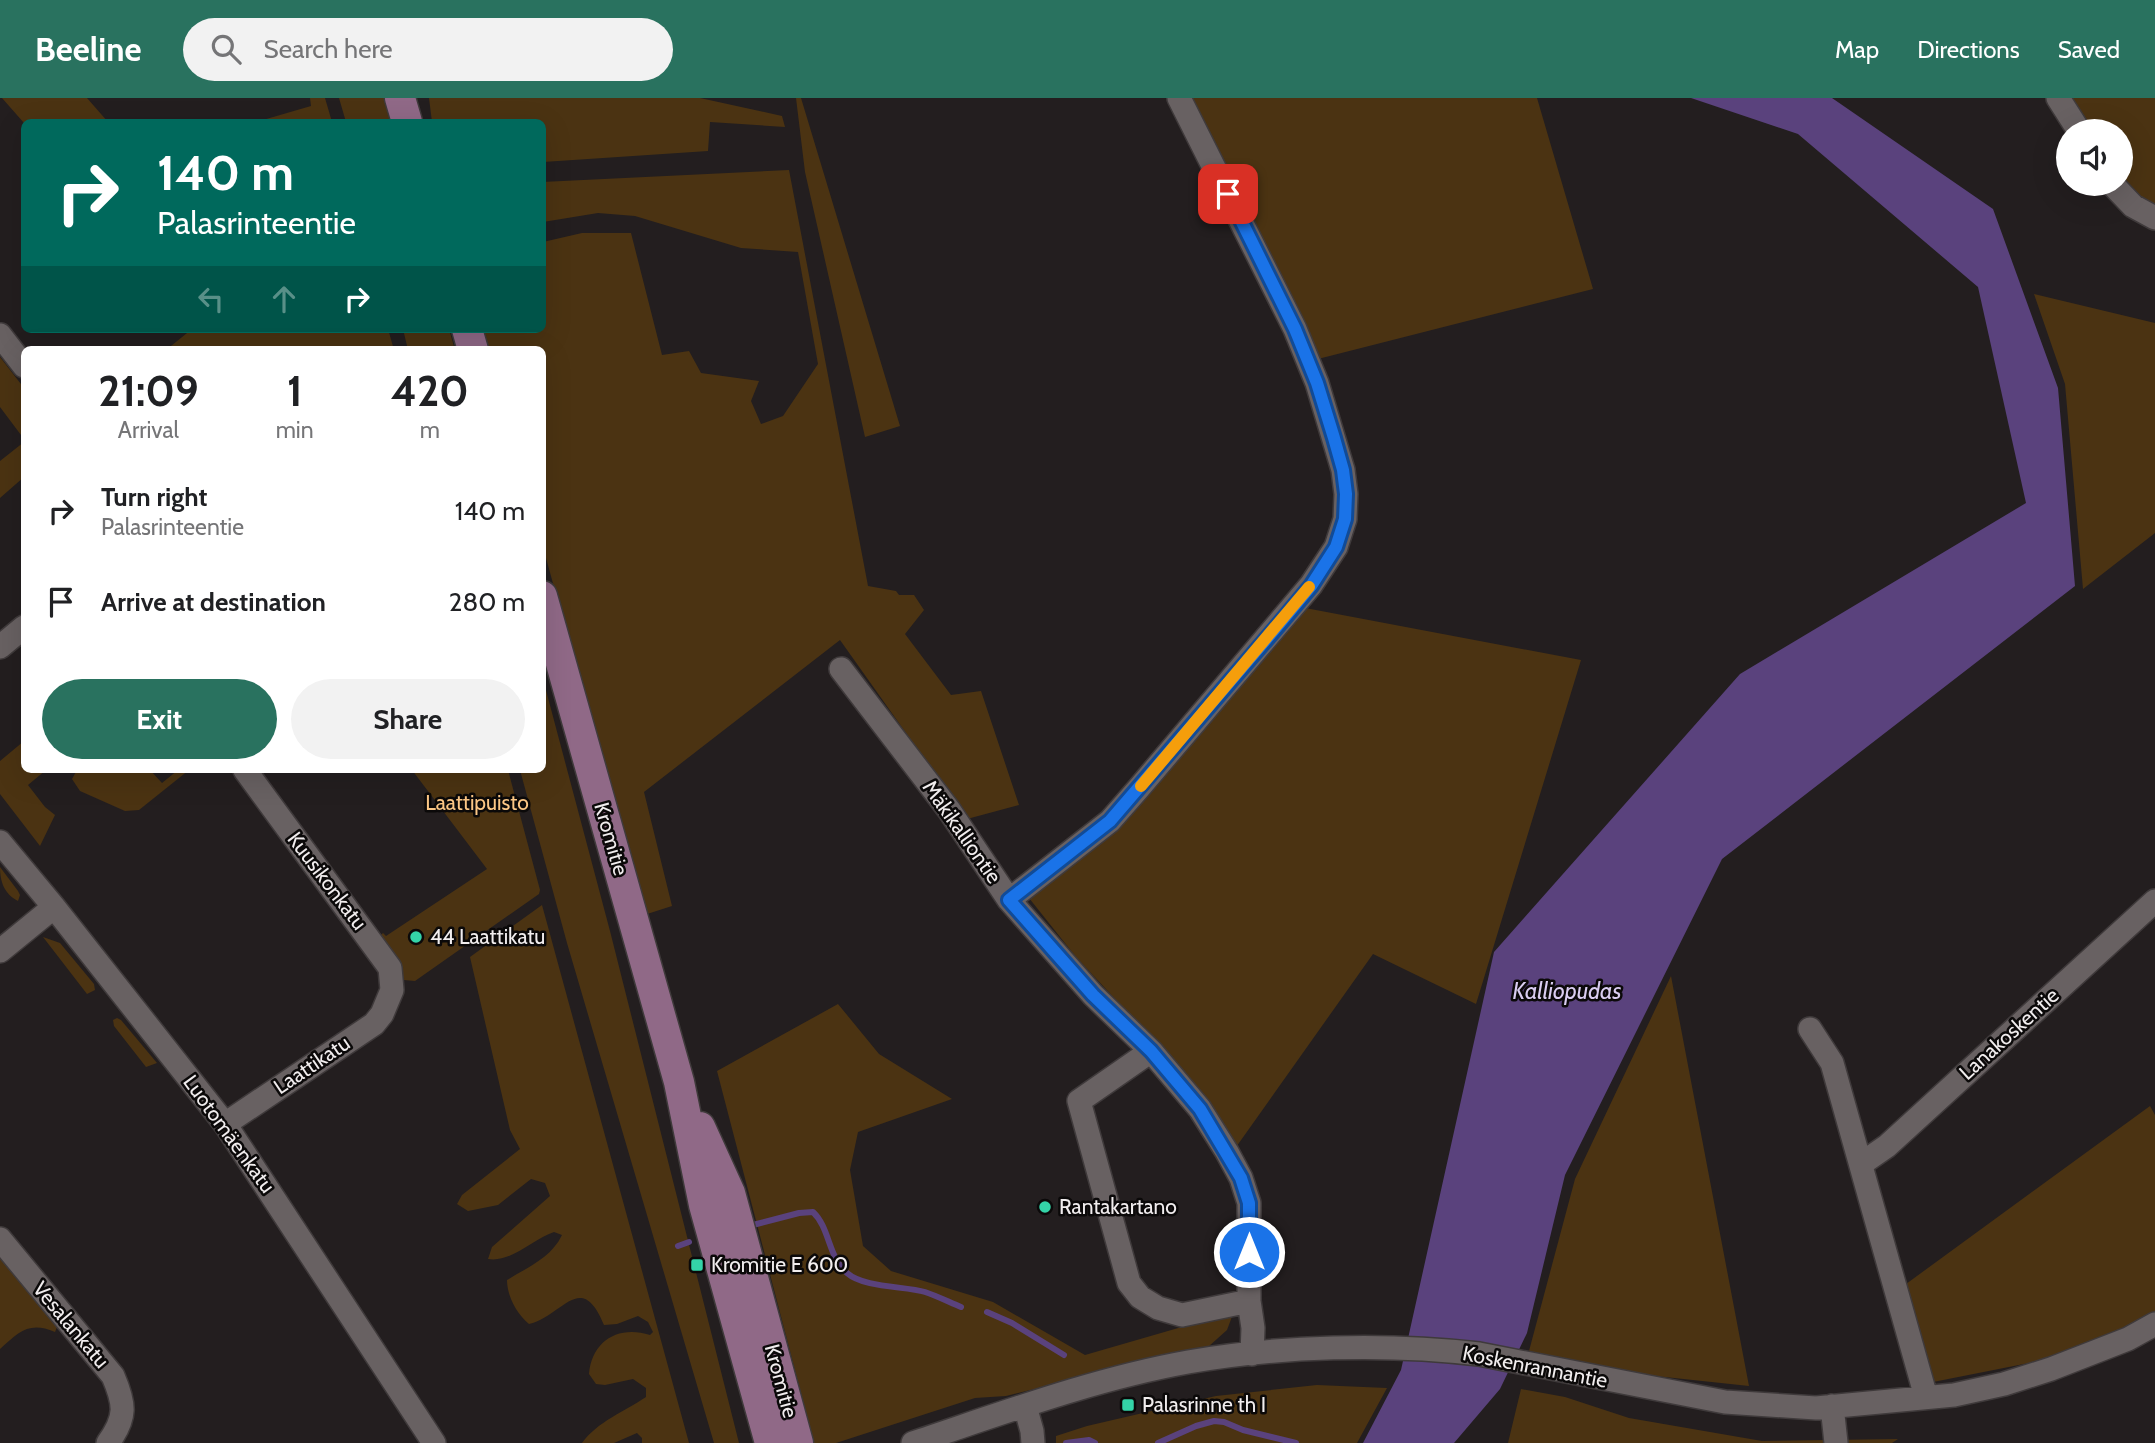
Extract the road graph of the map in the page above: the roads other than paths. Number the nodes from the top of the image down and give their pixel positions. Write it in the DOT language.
graph roads {
  1 [pos="400,98"];
  2 [pos="418,98"];
  3 [pos="1179,98"];
  4 [pos="2058,98"];
  5 [pos="406,119"];
  6 [pos="422,119"];
  7 [pos="2071,119"];
  8 [pos="2123,196"];
  9 [pos="2155,218"];
  10 [pos="0,335"];
  11 [pos="21,362"];
  12 [pos="546,610"];
  13 [pos="21,630"];
  14 [pos="0,647"];
  15 [pos="841,669"];
  16 [pos="247,773"];
  17 [pos="0,842"];
  18 [pos="1009,900"];
  19 [pos="2155,901"];
  20 [pos="54,907"];
  21 [pos="0,951"];
  22 [pos="390,998"];
  23 [pos="1810,1029"];
  24 [pos="1151,1051"];
  25 [pos="679,1082"];
  26 [pos="225,1124"];
  27 [pos="1861,1164"];
  28 [pos="0,1239"];
  29 [pos="1249,1301"];
  30 [pos="2155,1324"];
  31 [pos="1252,1354"];
  32 [pos="1926,1398"];
  33 [pos="1025,1406"];
  34 [pos="1832,1406"];
  35 [pos="108,1443"];
  36 [pos="434,1443"];
  37 [pos="770,1443"];
  38 [pos="798,1443"];
  39 [pos="913,1443"];
  40 [pos="1033,1443"];
  41 [pos="1836,1443"];
  1 -- 5 [label="main road"];
  2 -- 6 [label="main road"];
  3 -- 18 [label="street"];
  4 -- 7 [label="street"];
  8 -- 9 [label="street"];
  10 -- 11 [label="street"];
  12 -- 25 [label="main road, Kromitie"];
  13 -- 14 [label="street"];
  15 -- 18 [label="street, Mäkikalliontie"];
  16 -- 22 [label="street, Kuusikonkatu"];
  17 -- 20 [label="street, Luotomäenkatu"];
  18 -- 24 [label="street, Mäkikalliontie"];
  19 -- 27 [label="street, Lanakoskentie"];
  20 -- 21 [label="street"];
  20 -- 26 [label="street, Luotomäenkatu"];
  22 -- 26 [label="street, Laattikatu"];
  23 -- 27 [label="street"];
  24 -- 29 [label="street, Mäkikalliontie"];
  24 -- 29 [label="street"];
  25 -- 37 [label="main road, Kromitie"];
  25 -- 38 [label="main road, Kromitie"];
  26 -- 36 [label="street, Luotomäenkatu"];
  27 -- 32 [label="street"];
  28 -- 35 [label="street, Vesalankatu"];
  29 -- 31 [label="street, Mäkikalliontie"];
  30 -- 32 [label="street, Koskenrannantie"];
  31 -- 33 [label="street, Koskenrannantie"];
  31 -- 34 [label="street, Koskenrannantie"];
  32 -- 34 [label="street, Koskenrannantie"];
  33 -- 39 [label="street, Koskenrannantie"];
  33 -- 40 [label="street"];
  34 -- 41 [label="street"];
}
